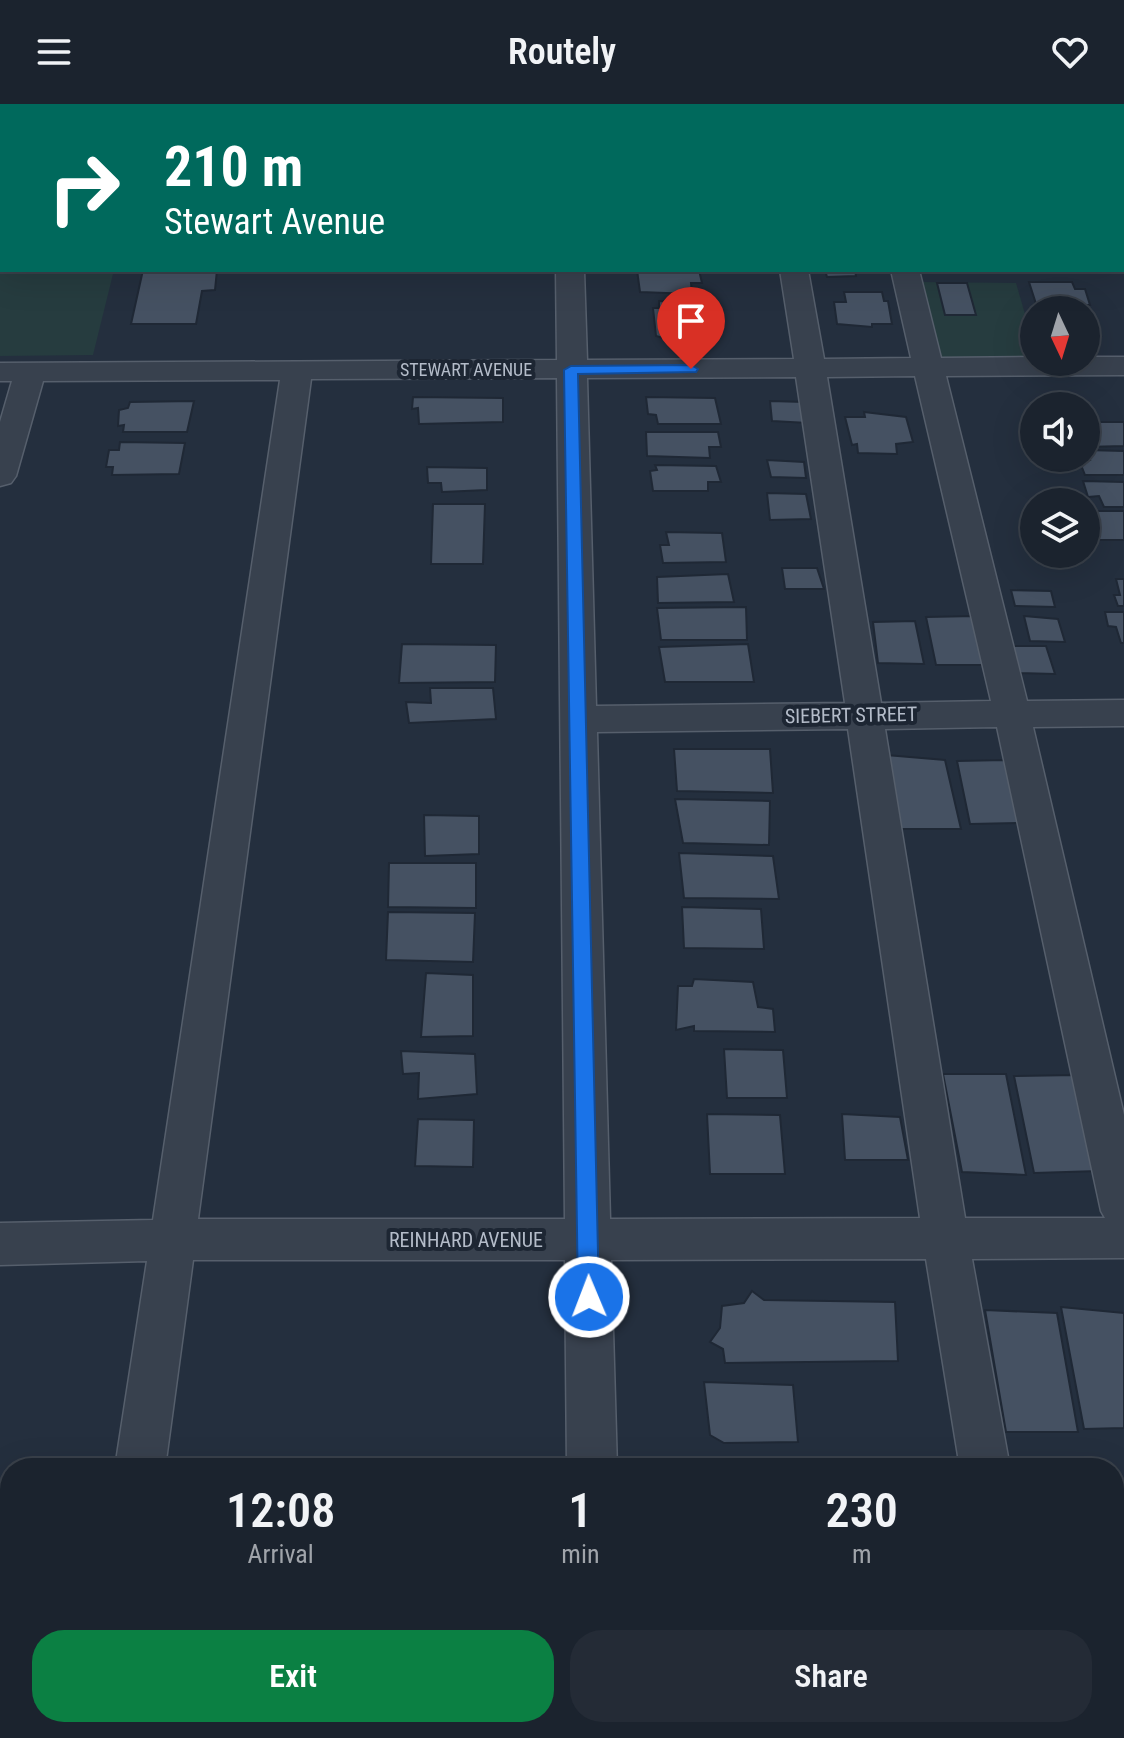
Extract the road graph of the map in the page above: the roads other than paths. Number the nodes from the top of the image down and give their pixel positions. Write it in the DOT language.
graph roads {
  1 [pos="570,272"];
  2 [pos="794,272"];
  3 [pos="905,272"];
  4 [pos="1124,366"];
  5 [pos="928,367"];
  6 [pos="811,368"];
  7 [pos="571,370"];
  8 [pos="297,371"];
  9 [pos="15,372"];
  10 [pos="0,476"];
  11 [pos="1124,713"];
  12 [pos="865,714"];
  13 [pos="1012,714"];
  14 [pos="578,719"];
  15 [pos="1124,1211"];
  16 [pos="1124,1238"];
  17 [pos="172,1240"];
  18 [pos="588,1240"];
  19 [pos="944,1240"];
  20 [pos="0,1244"];
  21 [pos="141,1458"];
  22 [pos="592,1458"];
  23 [pos="983,1458"];
  1 -- 7 [label="street"];
  2 -- 6 [label="street"];
  3 -- 5 [label="street"];
  4 -- 5 [label="street, STEWART AVENUE"];
  5 -- 6 [label="street, STEWART AVENUE"];
  5 -- 13 [label="street"];
  6 -- 7 [label="street, STEWART AVENUE"];
  6 -- 12 [label="street"];
  7 -- 8 [label="street, STEWART AVENUE"];
  7 -- 14 [label="street"];
  8 -- 9 [label="street, STEWART AVENUE"];
  8 -- 17 [label="street"];
  9 -- 10 [label="street"];
  11 -- 13 [label="street, SIEBERT STREET"];
  12 -- 13 [label="street, SIEBERT STREET"];
  12 -- 14 [label="street, SIEBERT STREET"];
  12 -- 19 [label="street"];
  13 -- 15 [label="street"];
  14 -- 18 [label="street"];
  16 -- 19 [label="street, REINHARD AVENUE"];
  17 -- 18 [label="street, REINHARD AVENUE"];
  17 -- 20 [label="street, REINHARD AVENUE"];
  17 -- 21 [label="street"];
  18 -- 19 [label="street, REINHARD AVENUE"];
  18 -- 22 [label="street"];
  19 -- 23 [label="street"];
}
